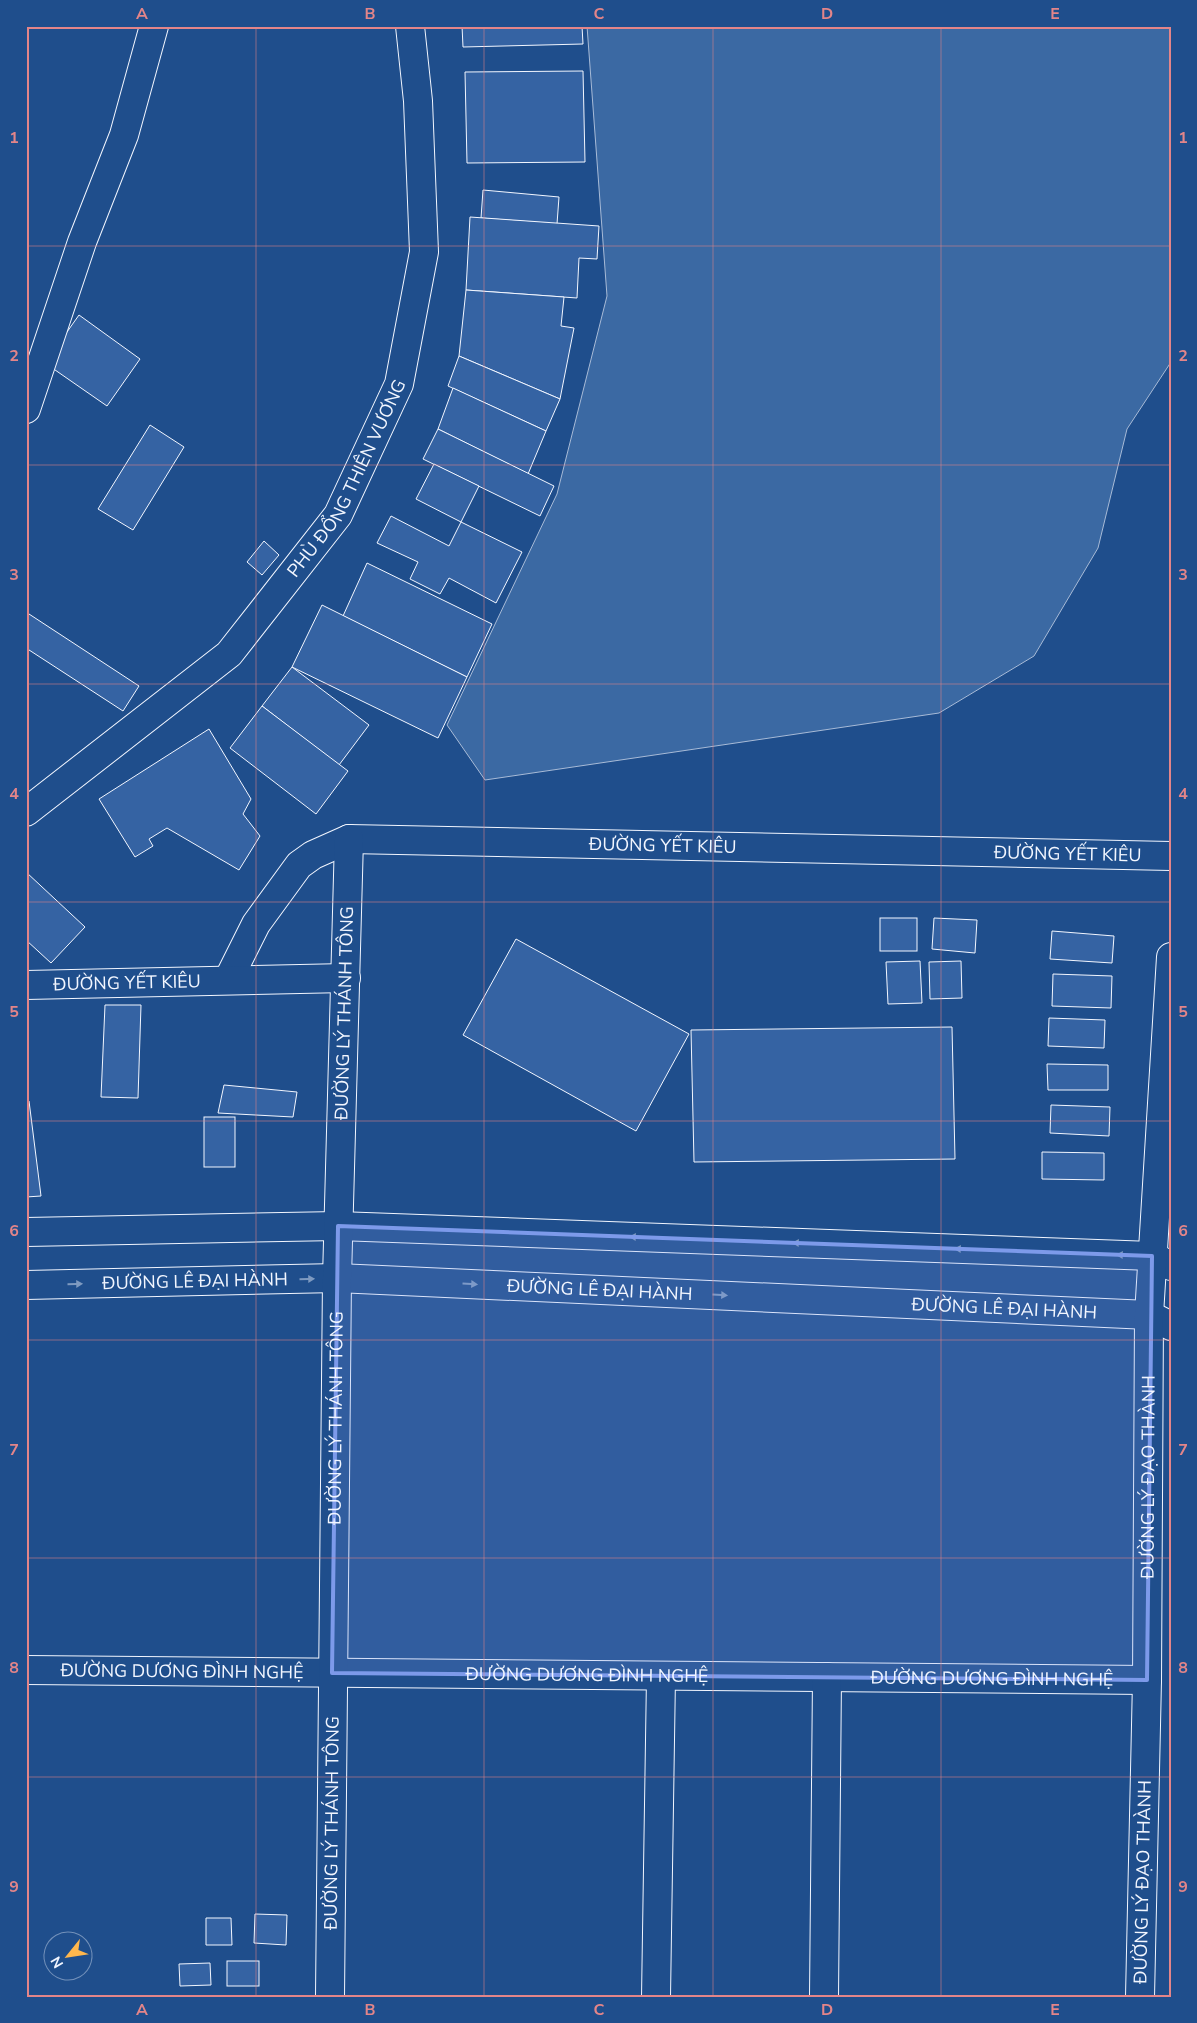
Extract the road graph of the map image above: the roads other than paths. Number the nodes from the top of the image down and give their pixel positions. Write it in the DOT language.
graph roads {
  1 [pos="154,26"];
  2 [pos="410,26"];
  3 [pos="26,409"];
  4 [pos="26,812"];
  5 [pos="349,839"];
  6 [pos="1171,856"];
  7 [pos="1171,957"];
  8 [pos="346,978"];
  9 [pos="228,980"];
  10 [pos="26,985"];
  11 [pos="338,1226"];
  12 [pos="26,1232"];
  13 [pos="1161,1261"];
  14 [pos="337,1278"];
  15 [pos="26,1285"];
  16 [pos="1160,1320"];
  17 [pos="26,1670"];
  18 [pos="332,1673"];
  19 [pos="661,1676"];
  20 [pos="827,1677"];
  21 [pos="1147,1680"];
  22 [pos="330,1997"];
  23 [pos="656,1997"];
  24 [pos="824,1997"];
  25 [pos="1140,1997"];
  1 -- 3 [label="street"];
  2 -- 4 [label="street, PHÙ ĐỔNG THIÊN VƯƠNG"];
  5 -- 6 [label="street, ĐƯỜNG YẾT KIÊU"];
  5 -- 8 [label="street, ĐƯỜNG LÝ THÁNH TÔNG"];
  5 -- 9 [label="street, ĐƯỜNG YẾT KIÊU"];
  7 -- 13 [label="street, ĐƯỜNG LÝ ĐẠO THÀNH"];
  8 -- 9 [label="street, ĐƯỜNG YẾT KIÊU"];
  8 -- 11 [label="street, ĐƯỜNG LÝ THÁNH TÔNG"];
  9 -- 10 [label="street, ĐƯỜNG YẾT KIÊU"];
  11 -- 12 [label="street"];
  13 -- 11 [label="street, one-way"];
  11 -- 14 [label="street, ĐƯỜNG LÝ THÁNH TÔNG"];
  13 -- 16 [label="street, ĐƯỜNG LÝ ĐẠO THÀNH"];
  15 -- 14 [label="street, ĐƯỜNG LÊ ĐẠI HÀNH, one-way"];
  14 -- 16 [label="street, ĐƯỜNG LÊ ĐẠI HÀNH, one-way"];
  14 -- 18 [label="street, ĐƯỜNG LÝ THÁNH TÔNG"];
  16 -- 21 [label="street, ĐƯỜNG LÝ ĐẠO THÀNH"];
  17 -- 18 [label="street, ĐƯỜNG DƯƠNG ĐÌNH NGHỆ"];
  18 -- 19 [label="street, ĐƯỜNG DƯƠNG ĐÌNH NGHỆ"];
  18 -- 22 [label="street, ĐƯỜNG LÝ THÁNH TÔNG"];
  19 -- 20 [label="street, ĐƯỜNG DƯƠNG ĐÌNH NGHỆ"];
  19 -- 23 [label="street"];
  20 -- 21 [label="street, ĐƯỜNG DƯƠNG ĐÌNH NGHỆ"];
  20 -- 24 [label="street"];
  21 -- 25 [label="street, ĐƯỜNG LÝ ĐẠO THÀNH"];
}
